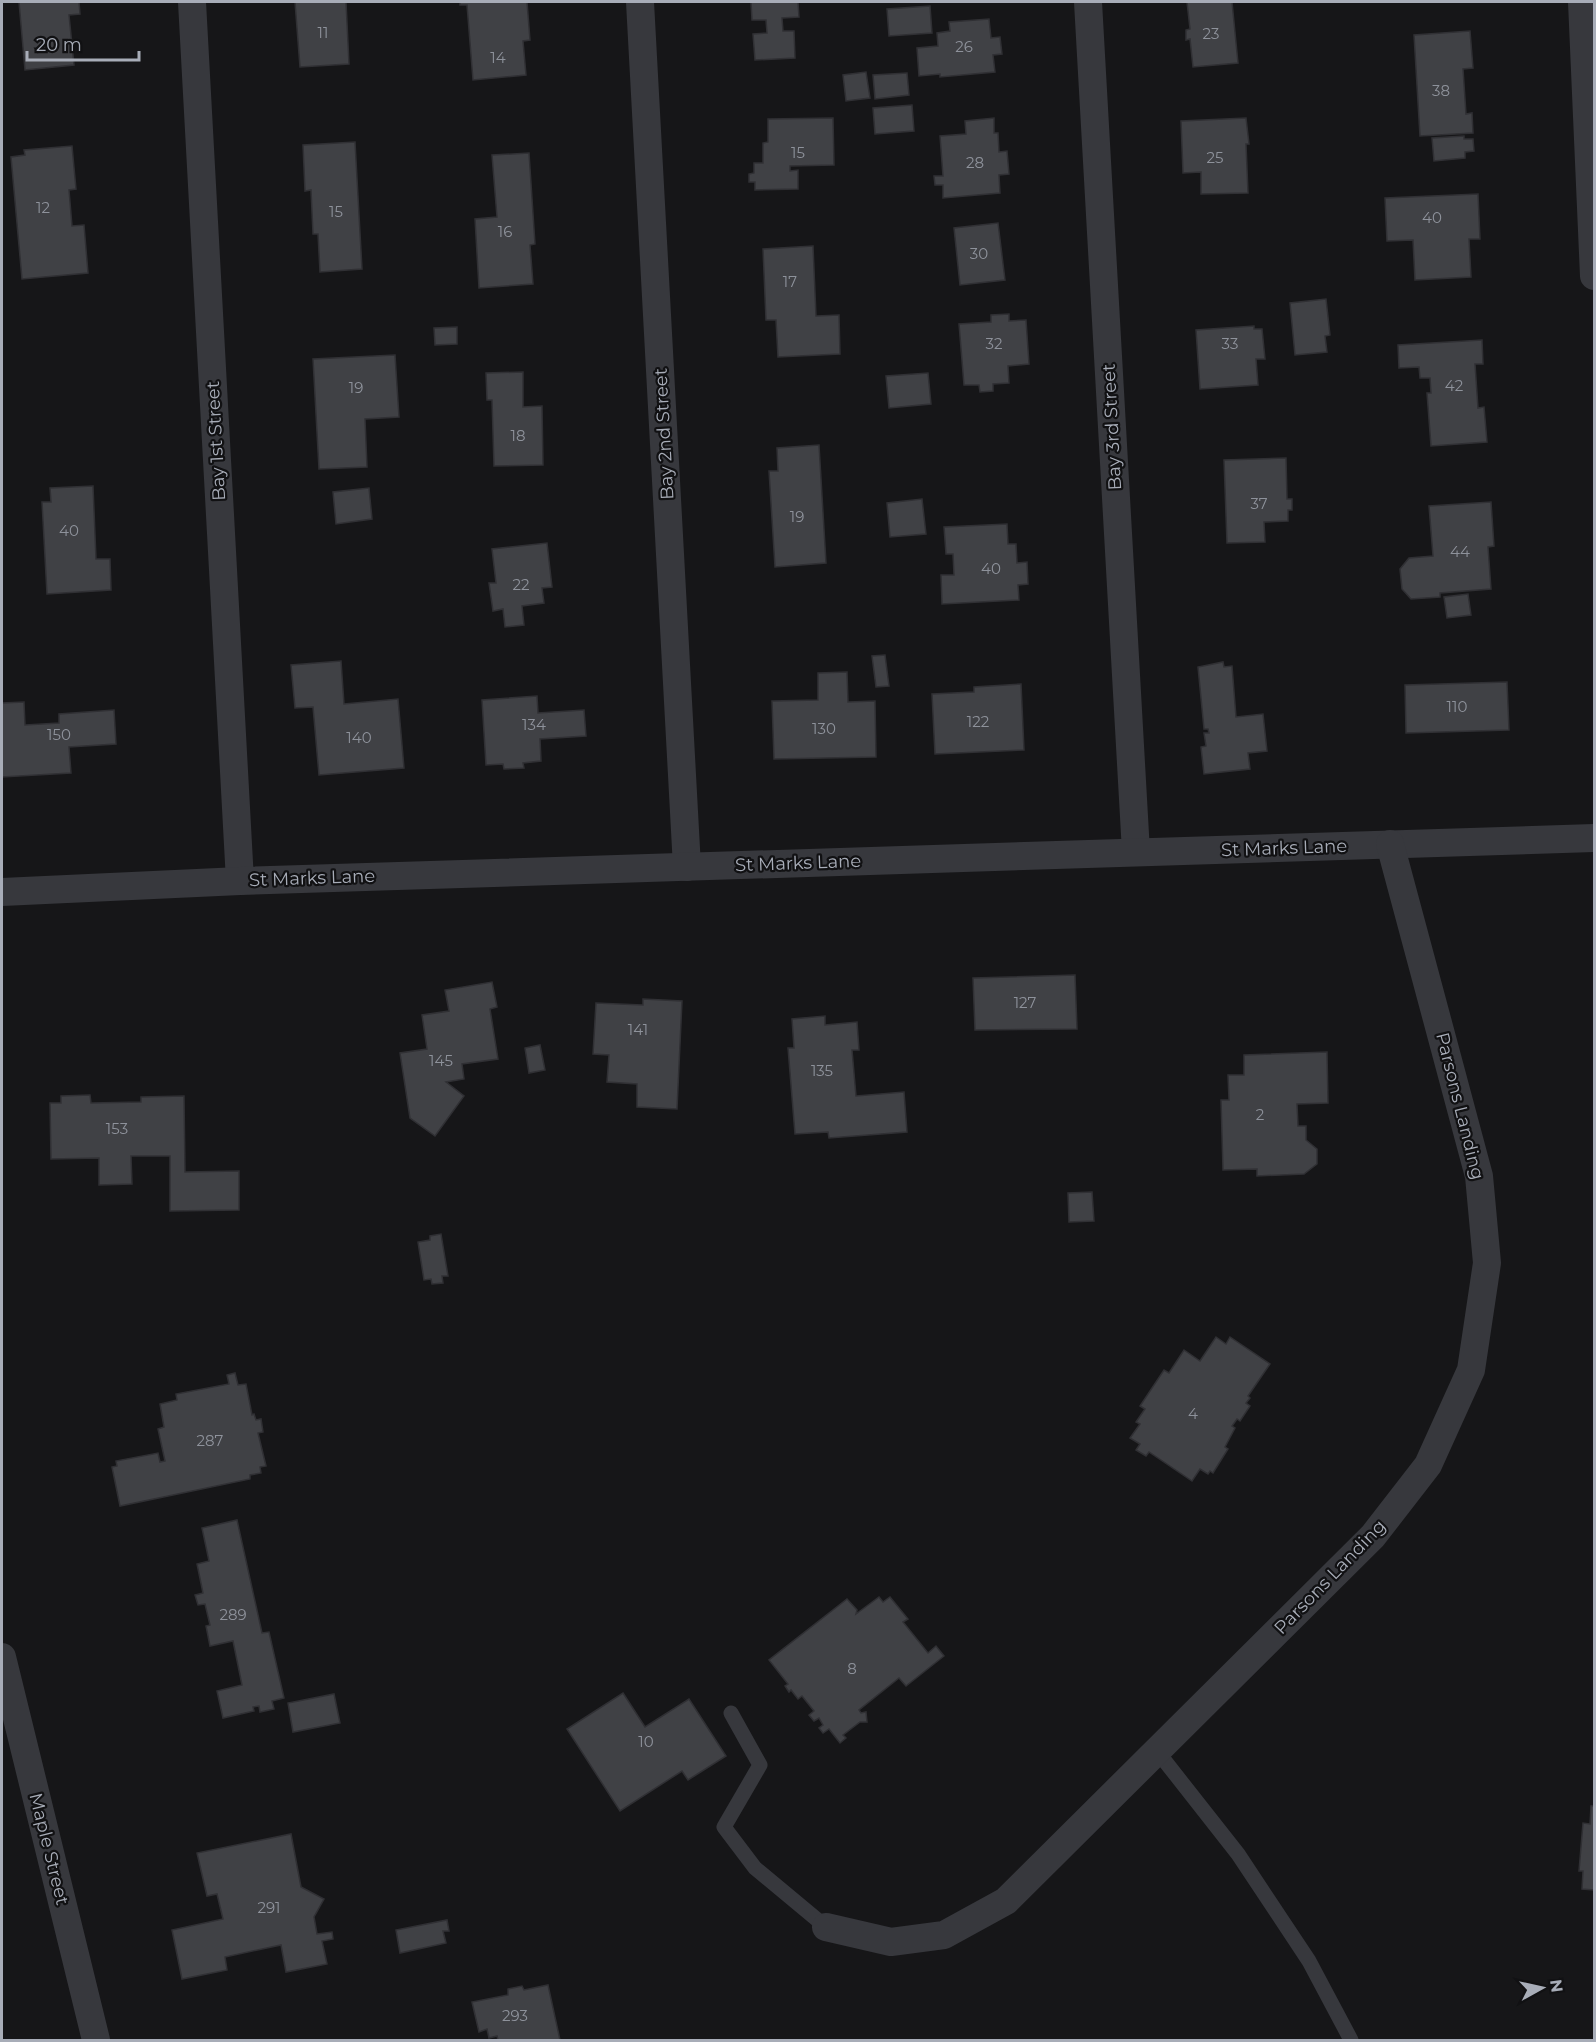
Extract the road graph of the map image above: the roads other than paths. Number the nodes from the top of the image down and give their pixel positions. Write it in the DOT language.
graph roads {
  1 [pos="192,2"];
  2 [pos="640,2"];
  3 [pos="1088,2"];
  4 [pos="1582,2"];
  5 [pos="1594,276"];
  6 [pos="1594,838"];
  7 [pos="1390,844"];
  8 [pos="1136,852"];
  9 [pos="687,867"];
  10 [pos="240,880"];
  11 [pos="2,892"];
  12 [pos="2,1657"];
  13 [pos="731,1713"];
  14 [pos="1157,1751"];
  15 [pos="826,1927"];
  16 [pos="96,2040"];
  17 [pos="1351,2040"];
  1 -- 10 [label="street, Bay 1st Street"];
  2 -- 9 [label="street, Bay 2nd Street"];
  3 -- 8 [label="street, Bay 3rd Street"];
  4 -- 5 [label="street"];
  6 -- 7 [label="street, St Marks Lane"];
  7 -- 8 [label="street, St Marks Lane"];
  7 -- 14 [label="street, Parsons Landing"];
  8 -- 9 [label="street, St Marks Lane"];
  9 -- 10 [label="street, St Marks Lane"];
  10 -- 11 [label="street, St Marks Lane"];
  12 -- 16 [label="street, Maple Street"];
  13 -- 15 [label="lane"];
  14 -- 15 [label="street, Parsons Landing"];
  14 -- 17 [label="lane"];
}
